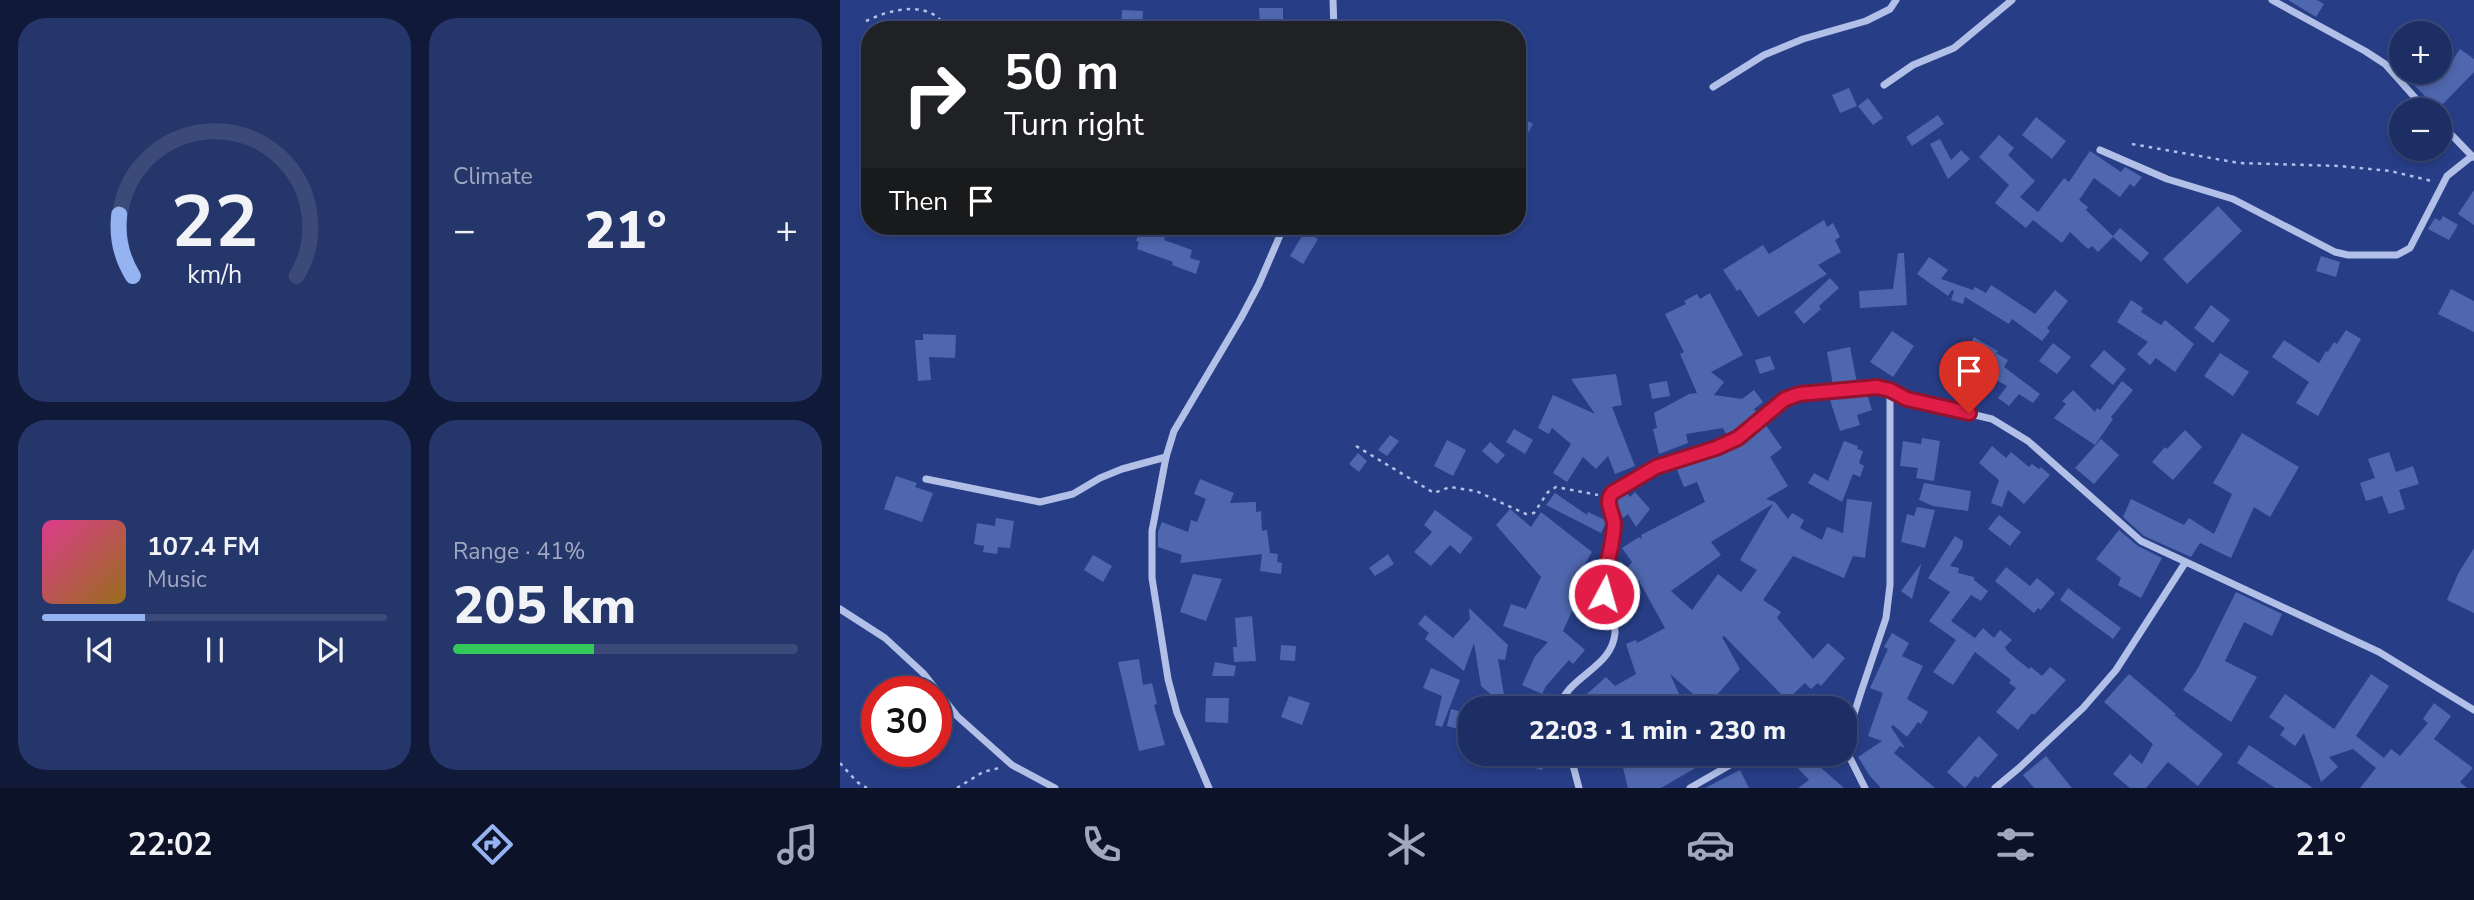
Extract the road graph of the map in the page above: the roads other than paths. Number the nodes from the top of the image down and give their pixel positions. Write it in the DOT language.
graph roads {
  1 [pos="1333,0"];
  2 [pos="1896,0"];
  3 [pos="2012,0"];
  4 [pos="2272,0"];
  5 [pos="1334,21"];
  6 [pos="1885,85"];
  7 [pos="1713,87"];
  8 [pos="2415,98"];
  9 [pos="2452,135"];
  10 [pos="2100,150"];
  11 [pos="2473,156"];
  12 [pos="1280,235"];
  13 [pos="1890,390"];
  14 [pos="1166,457"];
  15 [pos="926,479"];
  16 [pos="2185,563"];
  17 [pos="840,610"];
  18 [pos="1562,696"];
  19 [pos="1857,706"];
  20 [pos="2474,710"];
  21 [pos="1573,766"];
  22 [pos="1728,766"];
  23 [pos="1854,766"];
  24 [pos="1055,788"];
  25 [pos="1209,788"];
  26 [pos="1578,788"];
  27 [pos="1690,788"];
  28 [pos="1865,788"];
  29 [pos="1995,788"];
  1 -- 5 [label="street"];
  2 -- 7 [label="street"];
  3 -- 6 [label="street"];
  4 -- 8 [label="street"];
  9 -- 11 [label="street"];
  10 -- 11 [label="street"];
  12 -- 14 [label="street"];
  13 -- 16 [label="street"];
  13 -- 18 [label="street"];
  13 -- 19 [label="street"];
  14 -- 15 [label="street"];
  14 -- 25 [label="street"];
  16 -- 20 [label="street"];
  16 -- 29 [label="street"];
  17 -- 24 [label="street"];
  21 -- 26 [label="street"];
  22 -- 27 [label="street"];
  23 -- 28 [label="street"];
}
